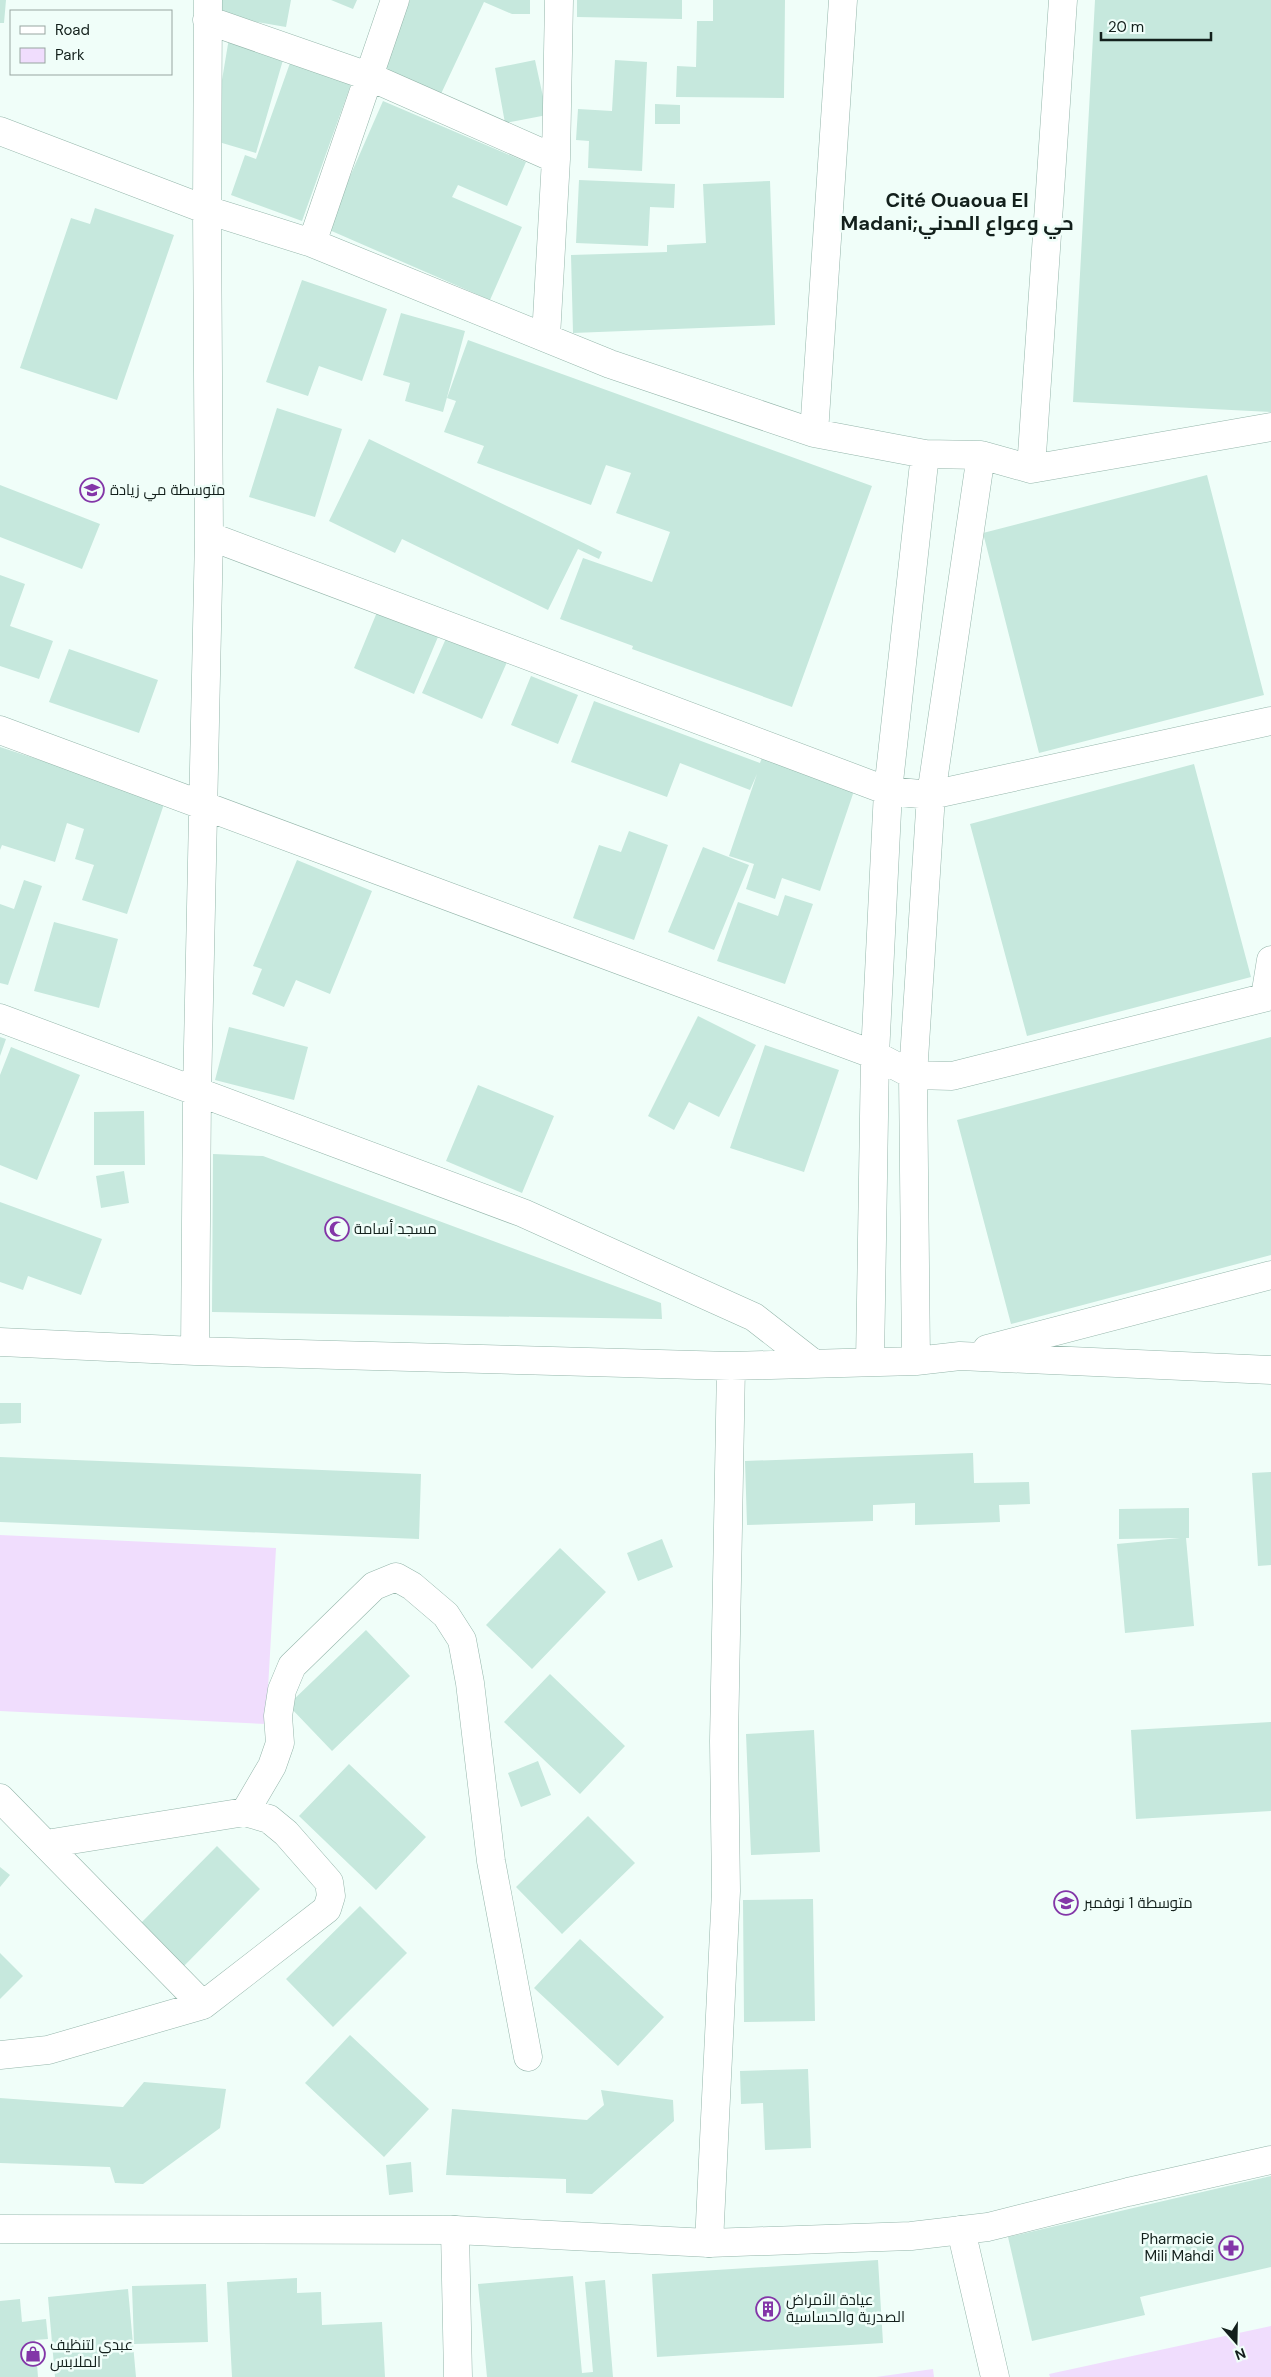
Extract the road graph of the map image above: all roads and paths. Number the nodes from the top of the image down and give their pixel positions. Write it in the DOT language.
graph roads {
  1 [pos="395,0"];
  2 [pos="559,0"];
  3 [pos="843,0"];
  4 [pos="1063,0"];
  5 [pos="207,10"];
  6 [pos="368,76"];
  7 [pos="0,131"];
  8 [pos="556,159"];
  9 [pos="207,210"];
  10 [pos="312,243"];
  11 [pos="546,337"];
  12 [pos="1271,427"];
  13 [pos="814,433"];
  14 [pos="925,454"];
  15 [pos="981,455"];
  16 [pos="1031,469"];
  17 [pos="209,536"];
  18 [pos="1271,721"];
  19 [pos="0,730"];
  20 [pos="888,791"];
  21 [pos="931,795"];
  22 [pos="204,804"];
  23 [pos="1271,960"];
  24 [pos="1268,996"];
  25 [pos="0,1018"];
  26 [pos="876,1055"];
  27 [pos="914,1075"];
  28 [pos="197,1093"];
  29 [pos="1271,1275"];
  30 [pos="0,1342"];
  31 [pos="195,1351"];
  32 [pos="960,1356"];
  33 [pos="916,1361"];
  34 [pos="870,1362"];
  35 [pos="813,1363"];
  36 [pos="731,1366"];
  37 [pos="1271,1370"];
  38 [pos="0,1798"];
  39 [pos="245,1812"];
  40 [pos="46,1844"];
  41 [pos="203,2005"];
  42 [pos="0,2055"];
  43 [pos="528,2057"];
  44 [pos="1271,2160"];
  45 [pos="0,2229"];
  46 [pos="455,2230"];
  47 [pos="961,2230"];
  48 [pos="709,2243"];
  49 [pos="458,2377"];
  50 [pos="995,2377"];
  1 -- 6 [label="street"];
  2 -- 8 [label="street"];
  3 -- 13 [label="street"];
  4 -- 16 [label="street"];
  5 -- 6 [label="street"];
  5 -- 9 [label="street"];
  6 -- 8 [label="street"];
  6 -- 10 [label="street"];
  7 -- 9 [label="street"];
  8 -- 11 [label="street"];
  9 -- 10 [label="street"];
  9 -- 17 [label="street"];
  10 -- 11 [label="street"];
  11 -- 13 [label="street"];
  12 -- 16 [label="street"];
  13 -- 14 [label="street"];
  14 -- 15 [label="street"];
  14 -- 20 [label="street"];
  15 -- 16 [label="street"];
  15 -- 21 [label="street"];
  17 -- 20 [label="street"];
  17 -- 22 [label="street"];
  18 -- 21 [label="street"];
  19 -- 22 [label="street"];
  20 -- 21 [label="street"];
  20 -- 26 [label="street"];
  21 -- 27 [label="street"];
  22 -- 26 [label="street"];
  22 -- 28 [label="street"];
  23 -- 24 [label="street"];
  24 -- 27 [label="street"];
  25 -- 28 [label="street"];
  26 -- 27 [label="street"];
  26 -- 34 [label="street"];
  27 -- 33 [label="street"];
  28 -- 31 [label="street"];
  28 -- 35 [label="street"];
  29 -- 32 [label="street"];
  30 -- 31 [label="street"];
  31 -- 36 [label="street"];
  32 -- 33 [label="street"];
  32 -- 37 [label="street"];
  33 -- 34 [label="street"];
  34 -- 35 [label="street"];
  35 -- 36 [label="street"];
  36 -- 48 [label="street"];
  38 -- 40 [label="street"];
  39 -- 40 [label="street"];
  39 -- 41 [label="street"];
  39 -- 43 [label="street"];
  40 -- 41 [label="street"];
  41 -- 42 [label="street"];
  44 -- 47 [label="street"];
  45 -- 46 [label="street"];
  46 -- 48 [label="street"];
  46 -- 49 [label="street"];
  47 -- 48 [label="street"];
  47 -- 50 [label="street"];
}
